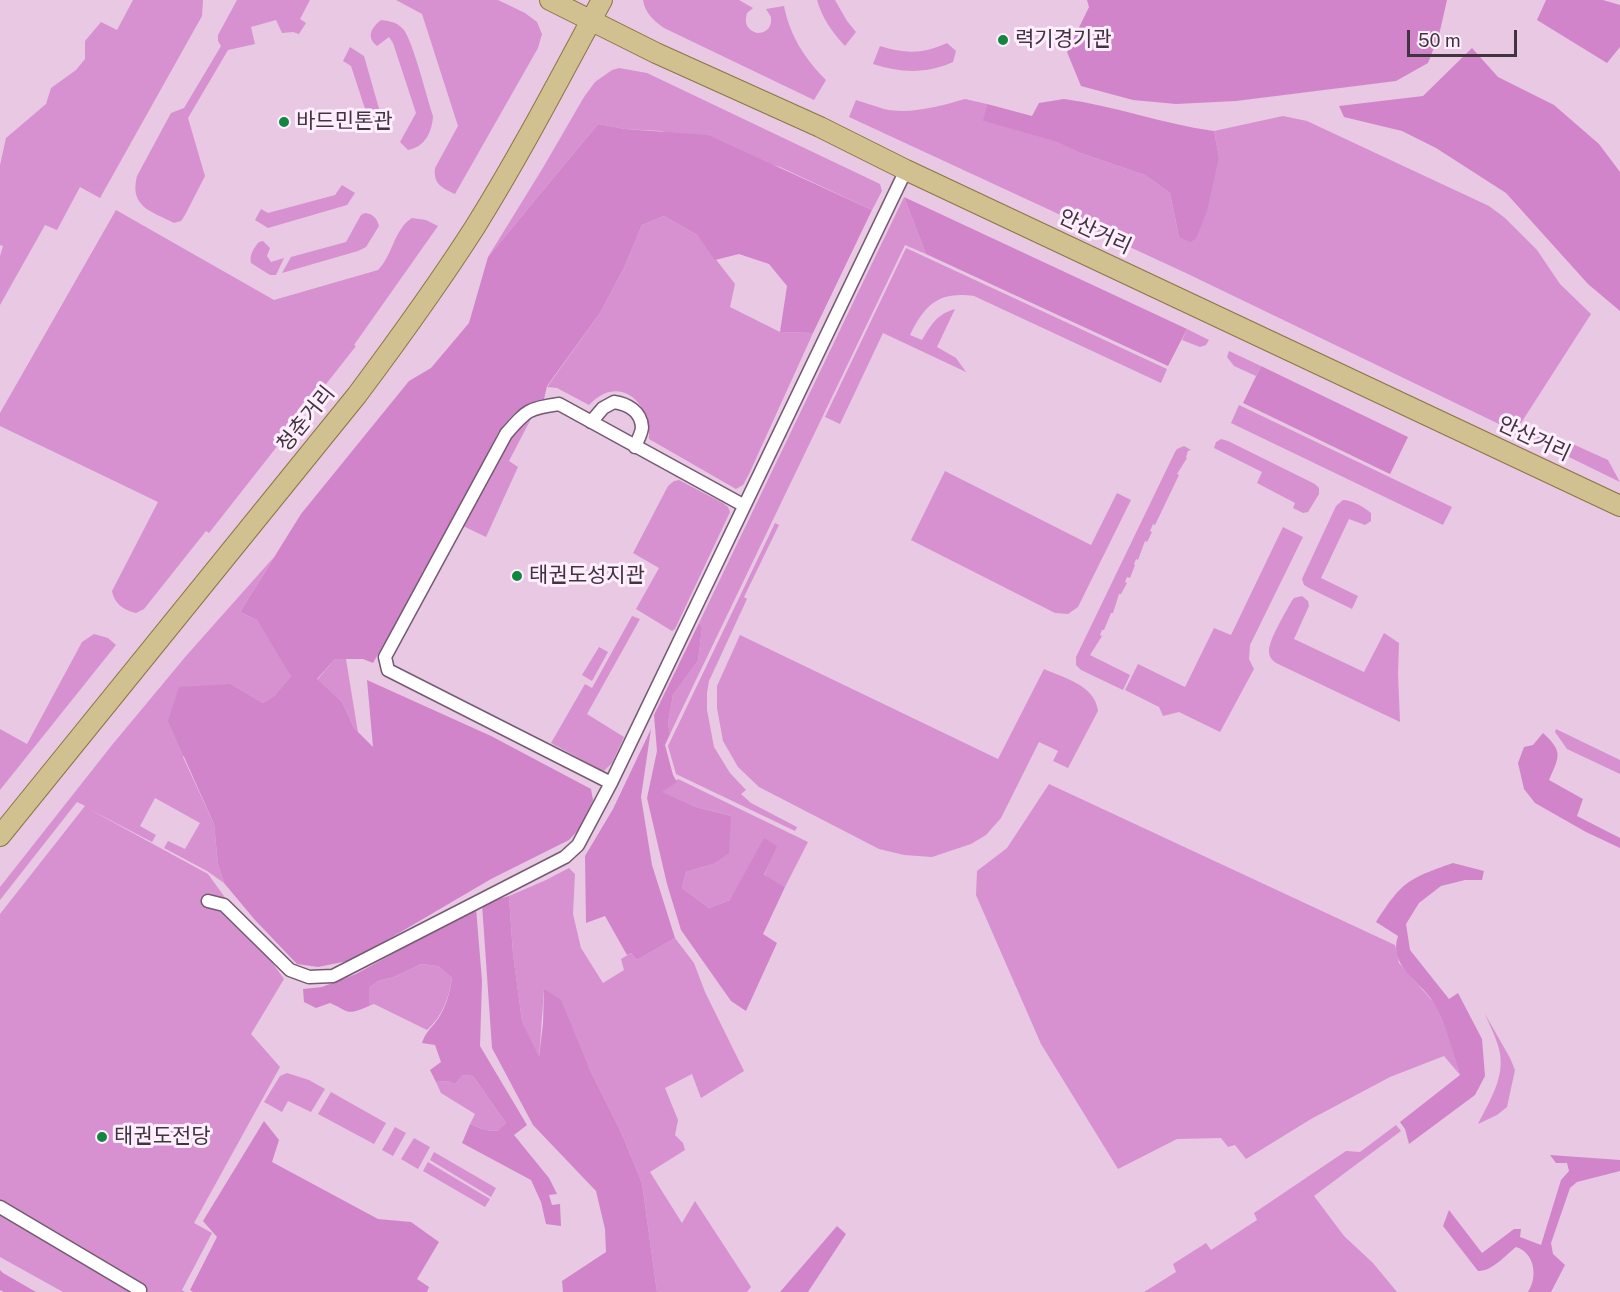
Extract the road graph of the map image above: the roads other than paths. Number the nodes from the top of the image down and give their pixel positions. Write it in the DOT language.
graph roads {
  1 [pos="550,0"];
  2 [pos="602,0"];
  3 [pos="591,20"];
  4 [pos="906,170"];
  5 [pos="591,422"];
  6 [pos="635,447"];
  7 [pos="743,505"];
  8 [pos="1620,506"];
  9 [pos="611,783"];
  10 [pos="0,836"];
  11 [pos="208,901"];
  12 [pos="0,1207"];
  13 [pos="138,1292"];
  1 -- 3 [label="main road, 안산거리"];
  2 -- 3 [label="main road, 청춘거리"];
  3 -- 4 [label="main road, 안산거리"];
  3 -- 10 [label="main road, 청춘거리"];
  4 -- 7 [label="street"];
  4 -- 8 [label="main road, 안산거리"];
  5 -- 6 [label="street"];
  5 -- 6 [label="street"];
  5 -- 9 [label="street"];
  6 -- 7 [label="street"];
  7 -- 9 [label="street"];
  9 -- 11 [label="street"];
  12 -- 13 [label="street"];
}
